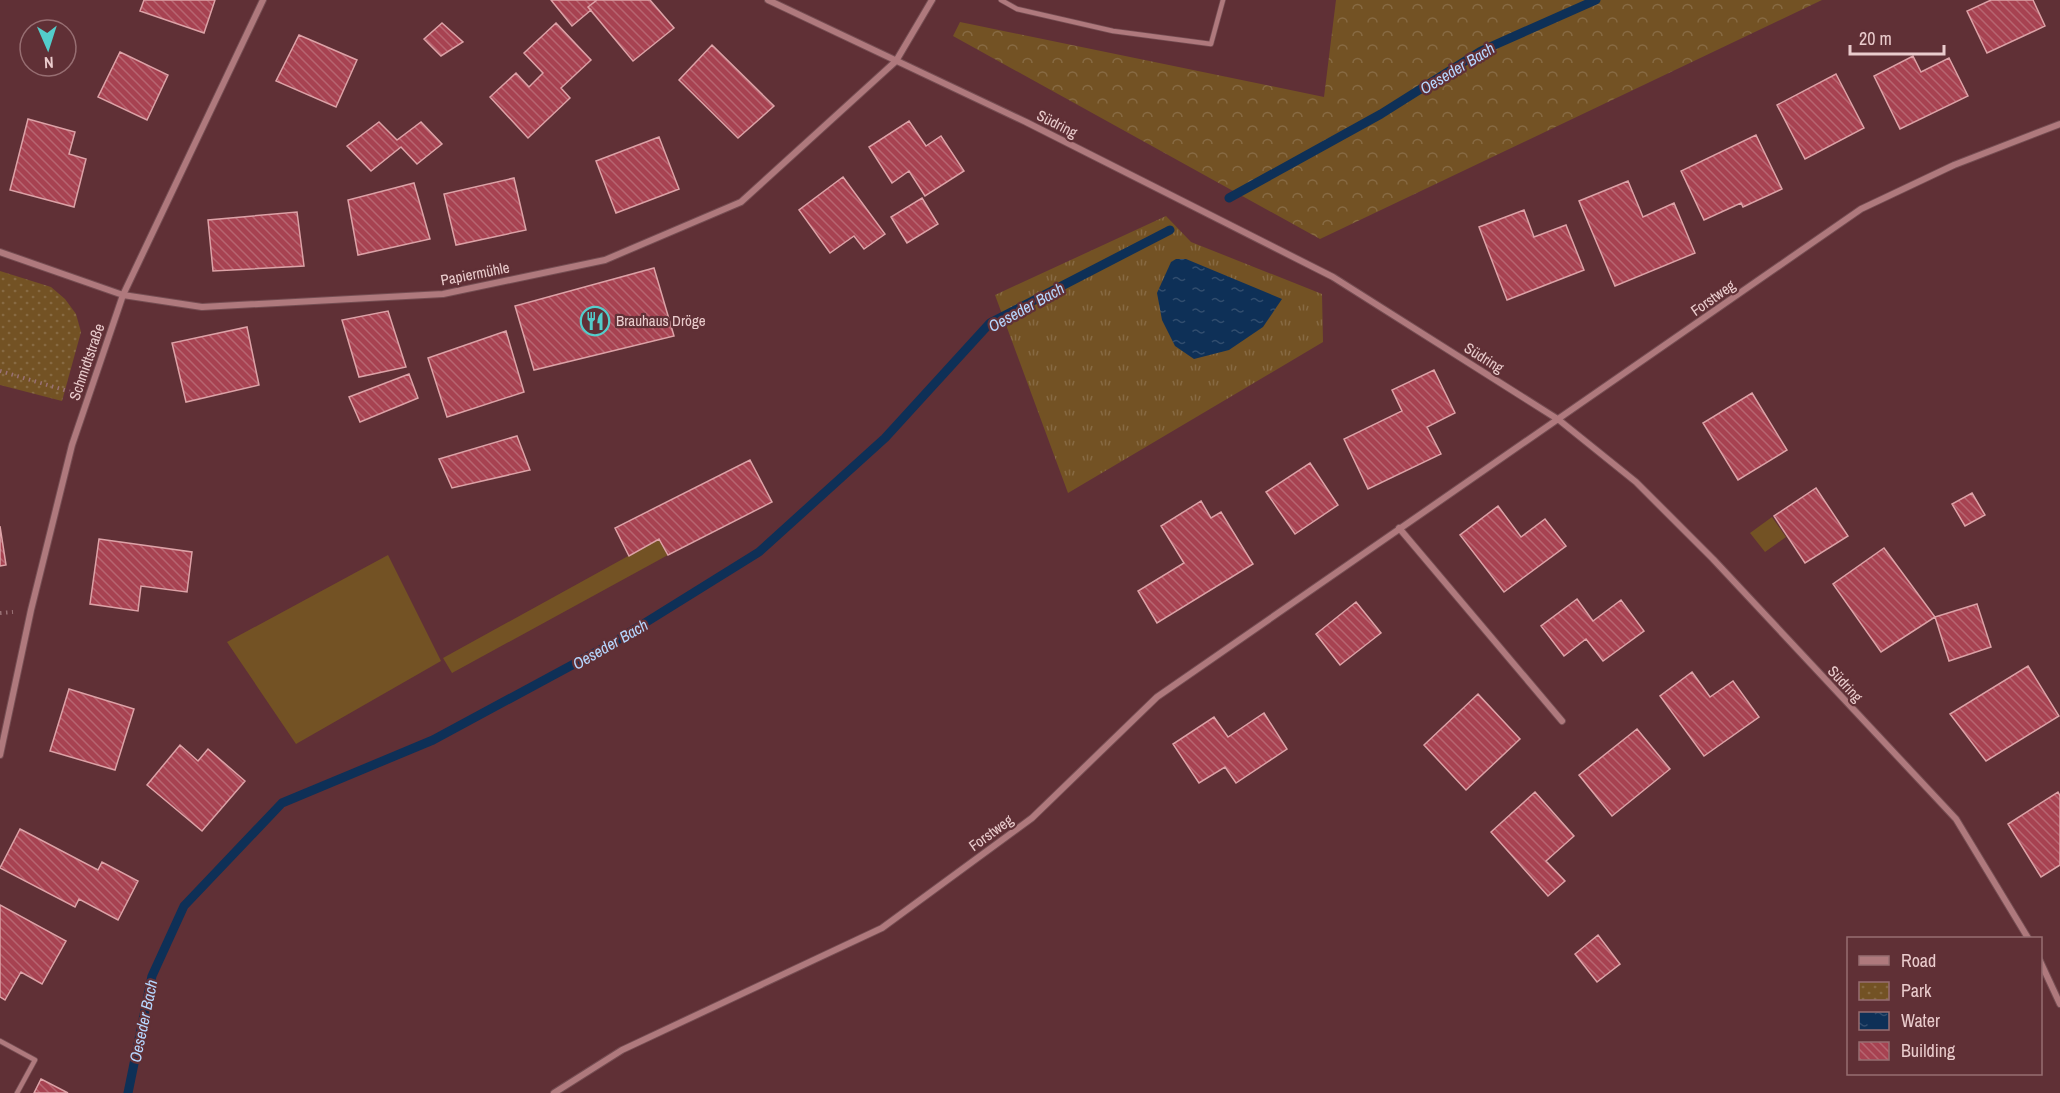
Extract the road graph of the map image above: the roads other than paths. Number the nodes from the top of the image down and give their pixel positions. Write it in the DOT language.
graph roads {
  1 [pos="263,0"];
  2 [pos="768,0"];
  3 [pos="932,0"];
  4 [pos="1001,0"];
  5 [pos="1223,0"];
  6 [pos="896,61"];
  7 [pos="2060,124"];
  8 [pos="0,252"];
  9 [pos="123,295"];
  10 [pos="1559,420"];
  11 [pos="1399,528"];
  12 [pos="1562,721"];
  13 [pos="0,755"];
  14 [pos="2027,937"];
  15 [pos="2042,965"];
  16 [pos="2060,1004"];
  17 [pos="0,1041"];
  18 [pos="17,1093"];
  19 [pos="554,1093"];
  1 -- 9 [label="street, Schmidtstraße"];
  2 -- 6 [label="street, Südring"];
  3 -- 6 [label="street, Papiermühle"];
  4 -- 5 [label="lane"];
  6 -- 9 [label="street, Papiermühle"];
  6 -- 10 [label="street, Südring"];
  7 -- 10 [label="street, Forstweg"];
  8 -- 9 [label="street, Papiermühle"];
  9 -- 13 [label="street, Schmidtstraße"];
  10 -- 11 [label="street, Forstweg"];
  10 -- 14 [label="street, Südring"];
  11 -- 12 [label="street"];
  11 -- 19 [label="street, Forstweg"];
  15 -- 16 [label="street"];
  17 -- 18 [label="lane"];
}
